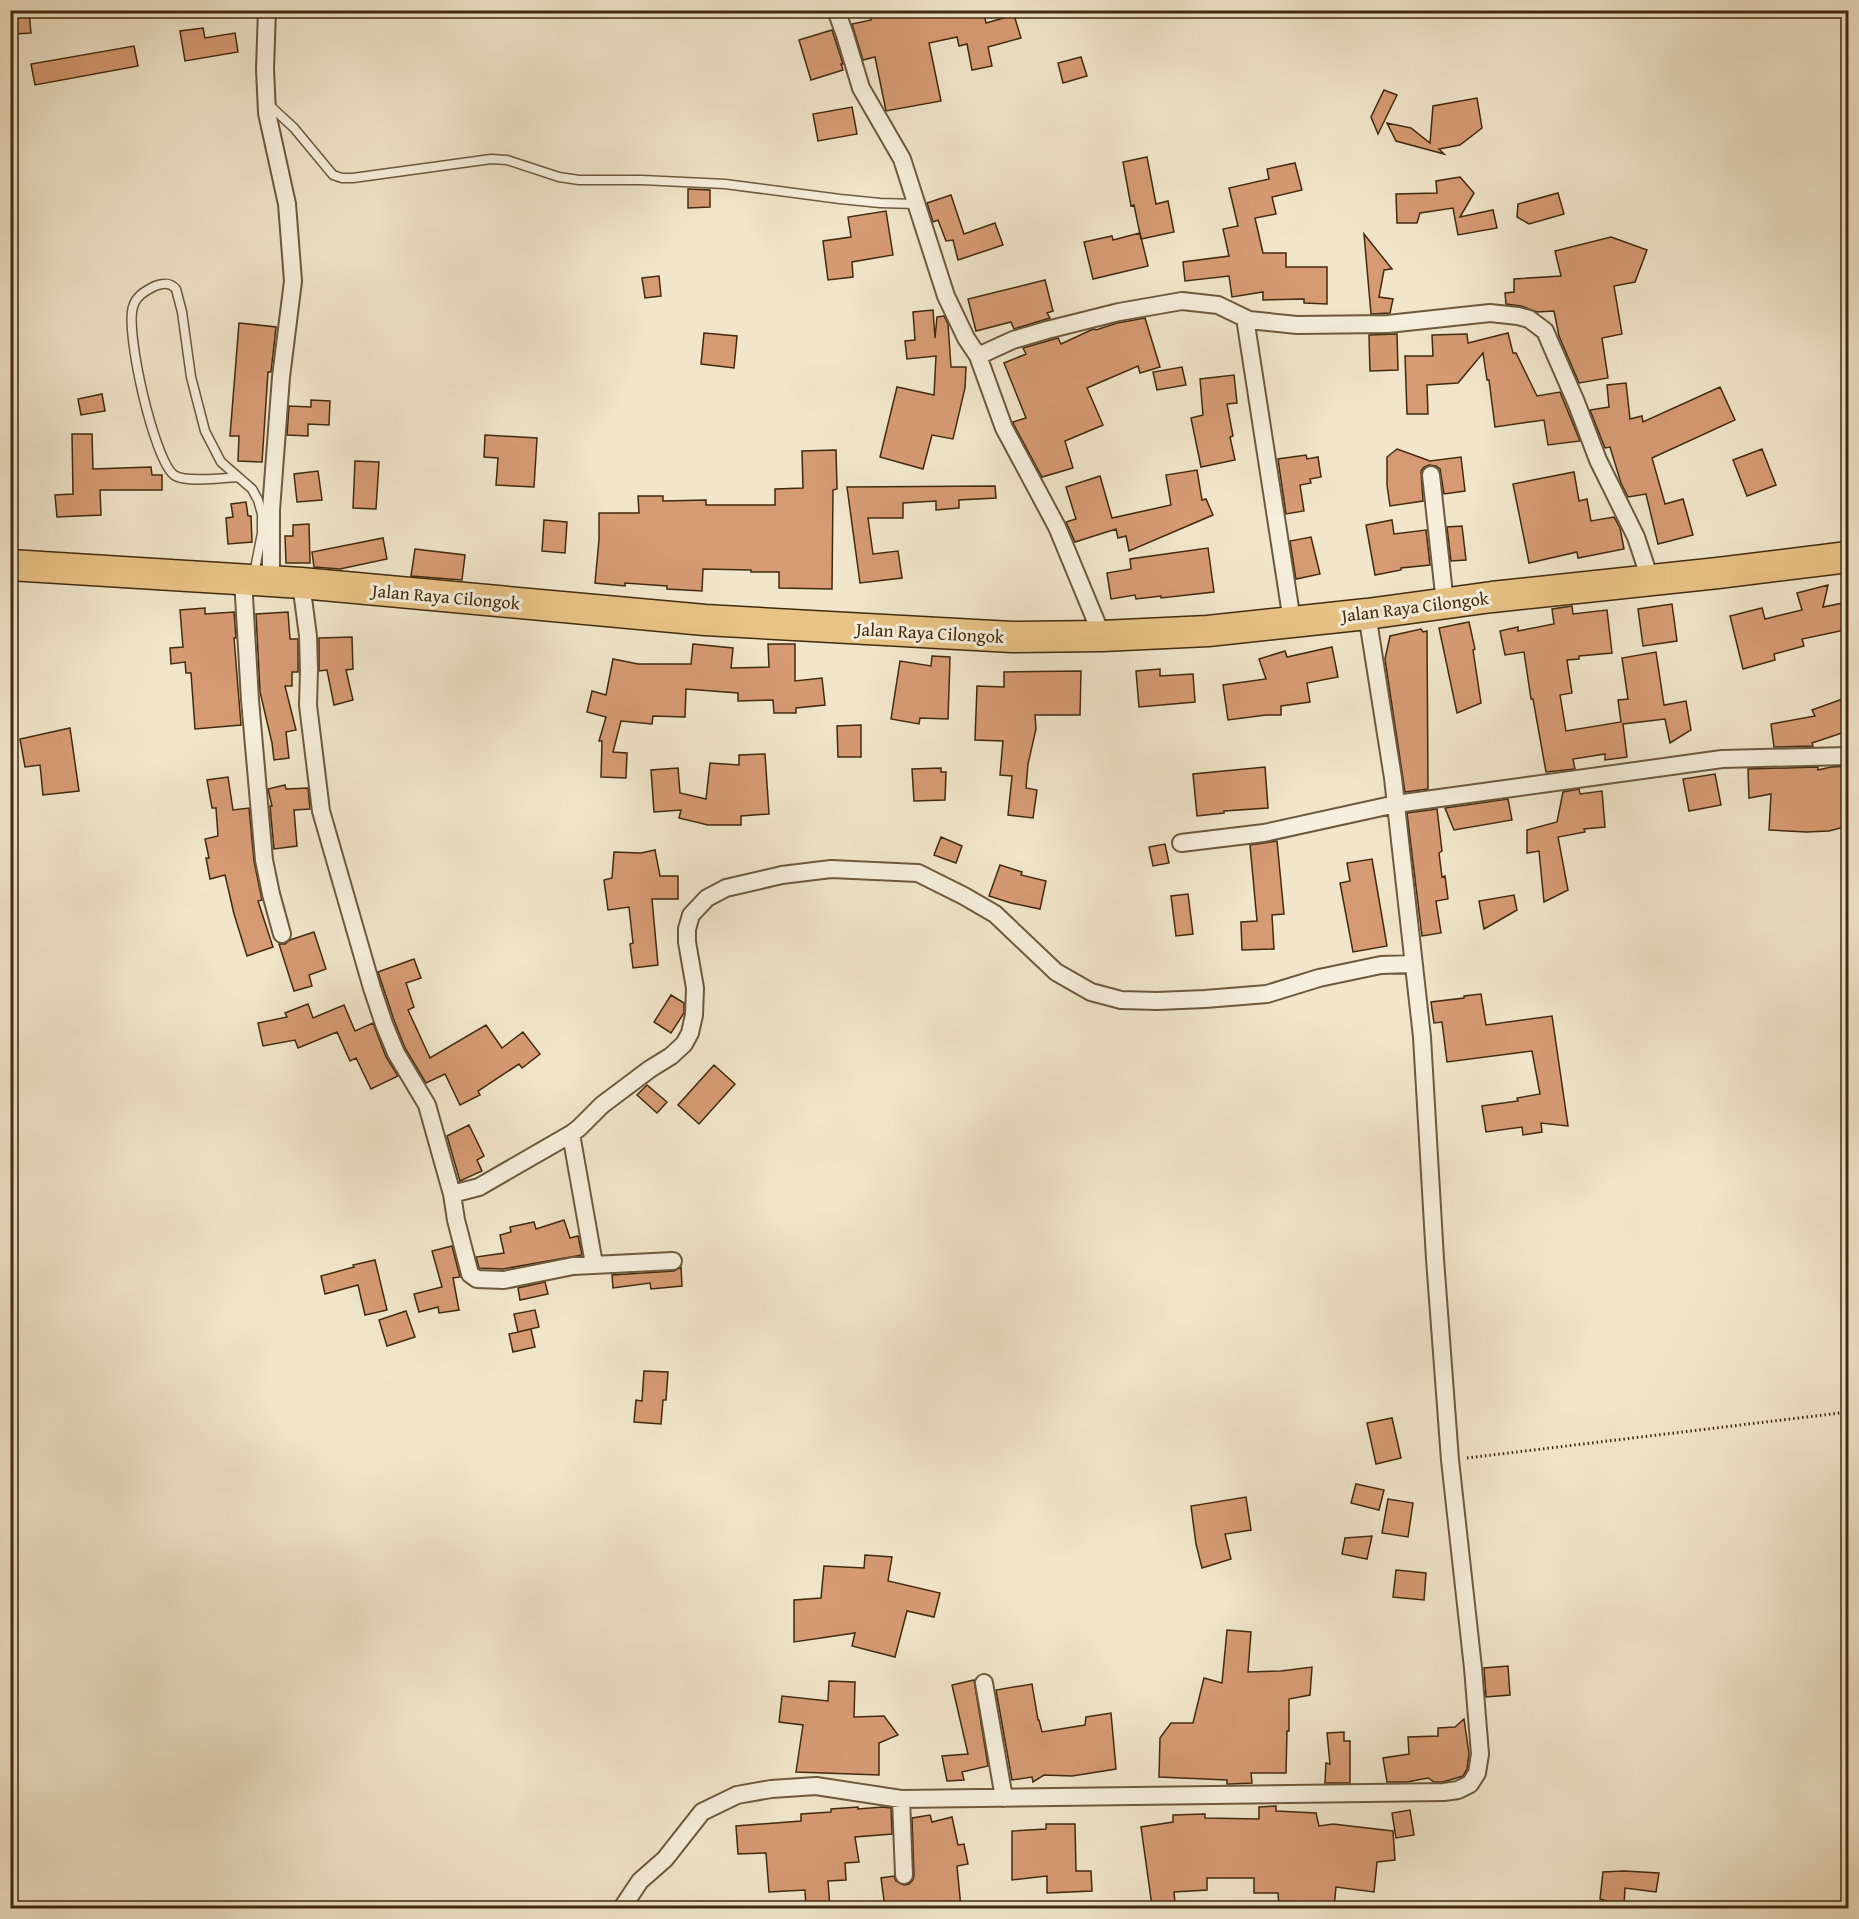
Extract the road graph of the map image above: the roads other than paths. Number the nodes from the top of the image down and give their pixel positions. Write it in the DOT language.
graph roads {
  1 [pos="267,10"];
  2 [pos="836,10"];
  3 [pos="267,102"];
  4 [pos="916,204"];
  5 [pos="1245,318"];
  6 [pos="978,356"];
  7 [pos="1431,475"];
  8 [pos="238,477"];
  9 [pos="1848,557"];
  10 [pos="10,565"];
  11 [pos="1650,579"];
  12 [pos="256,580"];
  13 [pos="301,583"];
  14 [pos="1445,603"];
  15 [pos="1367,614"];
  16 [pos="1292,621"];
  17 [pos="1102,636"];
  18 [pos="1848,756"];
  19 [pos="1396,804"];
  20 [pos="1181,843"];
  21 [pos="282,934"];
  22 [pos="1413,964"];
  23 [pos="571,1134"];
  24 [pos="452,1194"];
  25 [pos="673,1261"];
  26 [pos="594,1264"];
  27 [pos="984,1683"];
  28 [pos="1004,1798"];
  29 [pos="901,1799"];
  30 [pos="904,1875"];
  31 [pos="622,1908"];
  1 -- 3 [label="street"];
  2 -- 4 [label="street"];
  3 -- 4 [label="lane"];
  3 -- 12 [label="street"];
  4 -- 6 [label="street"];
  5 -- 6 [label="street"];
  5 -- 11 [label="street"];
  5 -- 16 [label="street"];
  6 -- 17 [label="street"];
  7 -- 14 [label="street"];
  8 -- 8 [label="lane"];
  8 -- 12 [label="lane"];
  9 -- 11 [label="highway, Jalan Raya Cilongok"];
  10 -- 12 [label="highway, Jalan Raya Cilongok"];
  11 -- 14 [label="highway, Jalan Raya Cilongok"];
  12 -- 13 [label="highway, Jalan Raya Cilongok"];
  12 -- 21 [label="street"];
  13 -- 17 [label="highway, Jalan Raya Cilongok"];
  13 -- 24 [label="street"];
  14 -- 15 [label="highway, Jalan Raya Cilongok"];
  15 -- 16 [label="highway, Jalan Raya Cilongok"];
  15 -- 19 [label="street"];
  16 -- 17 [label="highway, Jalan Raya Cilongok"];
  18 -- 19 [label="street"];
  19 -- 20 [label="street"];
  19 -- 22 [label="street"];
  22 -- 23 [label="street"];
  22 -- 28 [label="street"];
  23 -- 24 [label="street"];
  23 -- 26 [label="street"];
  24 -- 26 [label="street"];
  25 -- 26 [label="street"];
  27 -- 28 [label="street"];
  28 -- 29 [label="street"];
  29 -- 30 [label="street"];
  29 -- 31 [label="street"];
}
